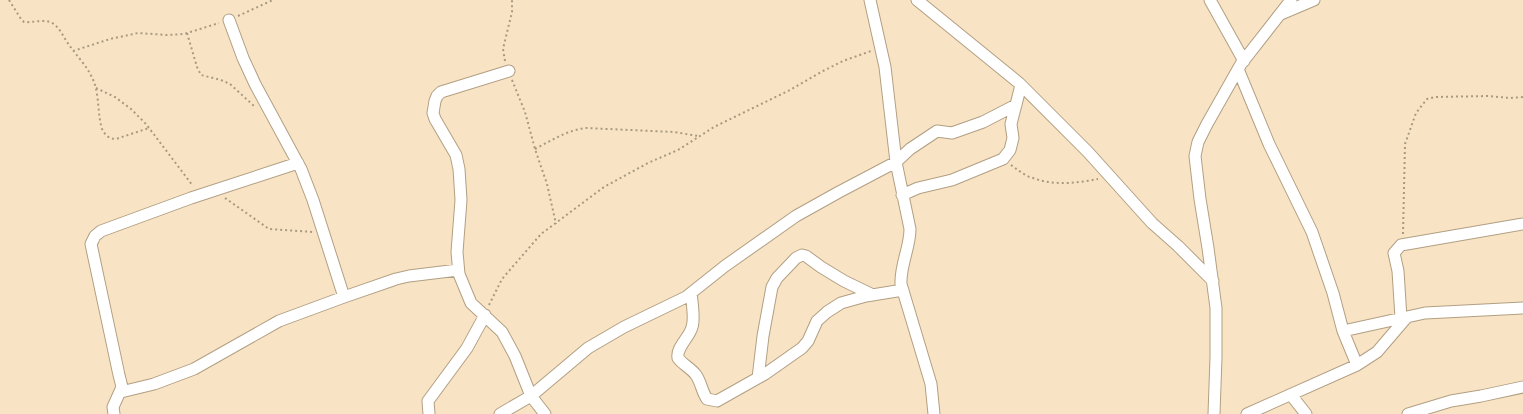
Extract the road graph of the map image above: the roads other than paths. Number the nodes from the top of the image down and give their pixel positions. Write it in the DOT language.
graph roads {
  1 [pos="870,0"];
  2 [pos="917,0"];
  3 [pos="1210,0"];
  4 [pos="1291,0"];
  5 [pos="1314,0"];
  6 [pos="1280,14"];
  7 [pos="229,20"];
  8 [pos="1241,65"];
  9 [pos="509,71"];
  10 [pos="1022,85"];
  11 [pos="1016,105"];
  12 [pos="896,162"];
  13 [pos="298,164"];
  14 [pos="902,195"];
  15 [pos="1523,224"];
  16 [pos="458,270"];
  17 [pos="1213,281"];
  18 [pos="903,290"];
  19 [pos="691,293"];
  20 [pos="873,295"];
  21 [pos="344,297"];
  22 [pos="1523,308"];
  23 [pos="485,315"];
  24 [pos="1404,317"];
  25 [pos="1344,330"];
  26 [pos="1357,365"];
  27 [pos="758,378"];
  28 [pos="1523,387"];
  29 [pos="121,392"];
  30 [pos="1291,395"];
  31 [pos="531,396"];
  32 [pos="1212,413"];
  33 [pos="114,414"];
  34 [pos="429,414"];
  35 [pos="500,414"];
  36 [pos="545,414"];
  37 [pos="934,414"];
  38 [pos="1247,414"];
  39 [pos="1306,414"];
  40 [pos="1408,414"];
  1 -- 12 [label="street"];
  2 -- 10 [label="street"];
  3 -- 8 [label="street"];
  4 -- 6 [label="street"];
  5 -- 6 [label="street"];
  6 -- 8 [label="street"];
  7 -- 13 [label="street"];
  8 -- 17 [label="street"];
  8 -- 25 [label="street"];
  9 -- 16 [label="street"];
  10 -- 11 [label="street"];
  10 -- 17 [label="street"];
  11 -- 12 [label="street"];
  11 -- 14 [label="street"];
  12 -- 14 [label="street"];
  12 -- 19 [label="street"];
  13 -- 21 [label="street"];
  13 -- 29 [label="street"];
  14 -- 18 [label="street"];
  15 -- 24 [label="street"];
  16 -- 21 [label="street"];
  16 -- 23 [label="street"];
  17 -- 32 [label="street"];
  18 -- 20 [label="street"];
  18 -- 37 [label="street"];
  19 -- 27 [label="street"];
  19 -- 31 [label="street"];
  20 -- 27 [label="street"];
  20 -- 27 [label="street"];
  21 -- 29 [label="street"];
  22 -- 24 [label="street"];
  23 -- 31 [label="street"];
  23 -- 34 [label="street"];
  24 -- 25 [label="street"];
  24 -- 26 [label="street"];
  25 -- 26 [label="street"];
  26 -- 30 [label="street"];
  28 -- 40 [label="street"];
  29 -- 33 [label="street"];
  30 -- 38 [label="street"];
  30 -- 39 [label="street"];
  31 -- 35 [label="street"];
  31 -- 36 [label="street"];
}
